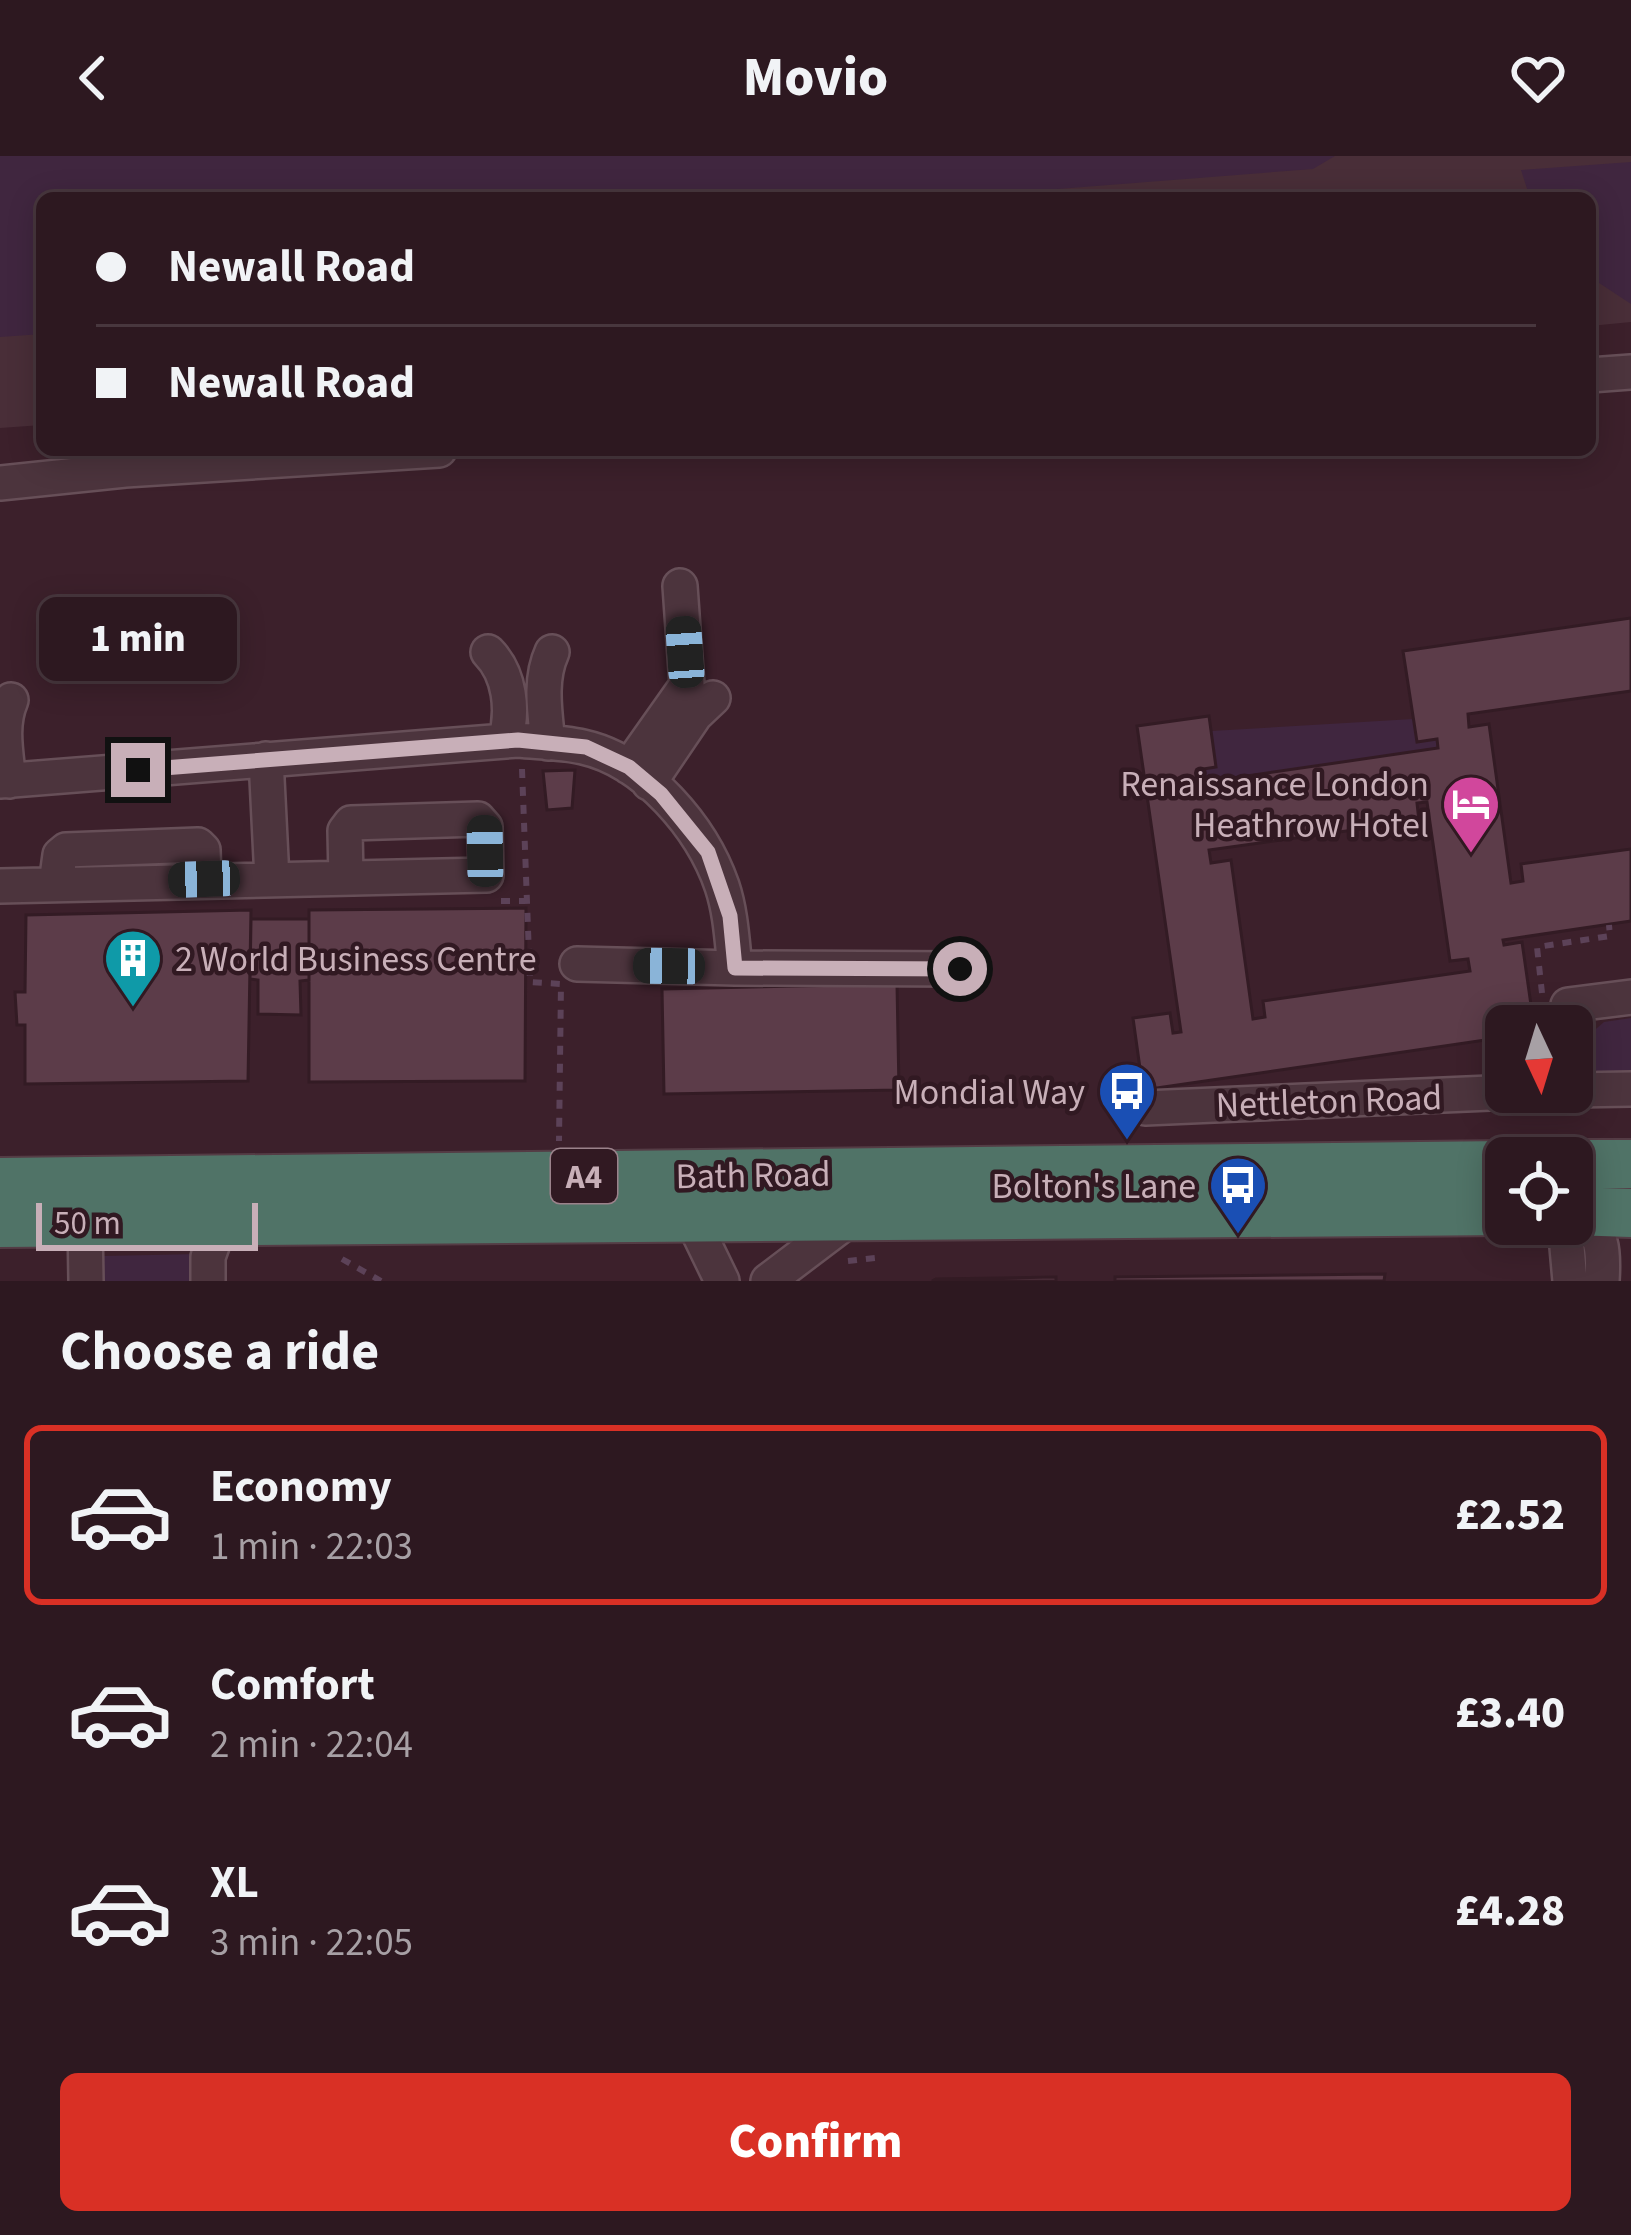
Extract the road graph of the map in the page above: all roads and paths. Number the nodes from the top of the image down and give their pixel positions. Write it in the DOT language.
graph roads {
  1 [pos="1631,372"];
  2 [pos="1596,375"];
  3 [pos="345,456"];
  4 [pos="0,483"];
  5 [pos="680,586"];
  6 [pos="488,652"];
  7 [pos="552,652"];
  8 [pos="713,698"];
  9 [pos="11,700"];
  10 [pos="524,741"];
  11 [pos="266,759"];
  12 [pos="639,775"];
  13 [pos="5,781"];
  14 [pos="346,878"];
  15 [pos="272,879"];
  16 [pos="0,886"];
  17 [pos="1609,925"];
  18 [pos="577,964"];
  19 [pos="735,968"];
  20 [pos="960,969"];
  21 [pos="1631,997"];
  22 [pos="1554,1005"];
  23 [pos="1568,1005"];
  24 [pos="1593,1089"];
  25 [pos="1631,1089"];
  26 [pos="1485,1093"];
  27 [pos="1145,1108"];
  28 [pos="559,1151"];
  29 [pos="1593,1164"];
  30 [pos="1631,1164"];
  31 [pos="1485,1165"];
  32 [pos="0,1182"];
  33 [pos="1485,1211"];
  34 [pos="690,1214"];
  35 [pos="857,1214"];
  36 [pos="1631,1214"];
  37 [pos="1593,1217"];
  38 [pos="220,1221"];
  39 [pos="85,1222"];
  40 [pos="0,1223"];
  41 [pos="1593,1225"];
  42 [pos="1568,1245"];
  43 [pos="329,1252"];
  44 [pos="1631,1264"];
  45 [pos="86,1281"];
  46 [pos="208,1281"];
  47 [pos="381,1281"];
  48 [pos="722,1281"];
  49 [pos="768,1281"];
  50 [pos="1570,1281"];
  51 [pos="1602,1281"];
  52 [pos="1612,1281"];
  1 -- 2 [label="street"];
  3 -- 4 [label="street"];
  5 -- 12 [label="street"];
  6 -- 10 [label="street"];
  7 -- 10 [label="street"];
  8 -- 12 [label="street"];
  9 -- 13 [label="street"];
  10 -- 11 [label="street"];
  10 -- 12 [label="street"];
  10 -- 28 [label="path"];
  11 -- 13 [label="street"];
  11 -- 15 [label="street"];
  12 -- 19 [label="street"];
  14 -- 14 [label="street"];
  14 -- 15 [label="street"];
  15 -- 16 [label="street"];
  17 -- 22 [label="path"];
  18 -- 19 [label="street"];
  19 -- 20 [label="street"];
  21 -- 23 [label="street"];
  24 -- 25 [label="street"];
  26 -- 27 [label="street, Nettleton Road"];
  29 -- 30 [label="highway"];
  31 -- 32 [label="highway, Bath Road / A4"];
  33 -- 35 [label="highway, Bath Road / A4"];
  34 -- 35 [label="highway, Bath Road / A4"];
  34 -- 38 [label="highway, Bath Road / A4"];
  34 -- 48 [label="street"];
  35 -- 49 [label="street"];
  36 -- 37 [label="highway"];
  38 -- 39 [label="highway, Bath Road / A4"];
  38 -- 46 [label="street"];
  39 -- 40 [label="highway, Bath Road / A4"];
  39 -- 45 [label="street"];
  41 -- 51 [label="street"];
  42 -- 50 [label="street"];
  43 -- 47 [label="path"];
  44 -- 52 [label="street"];
}
